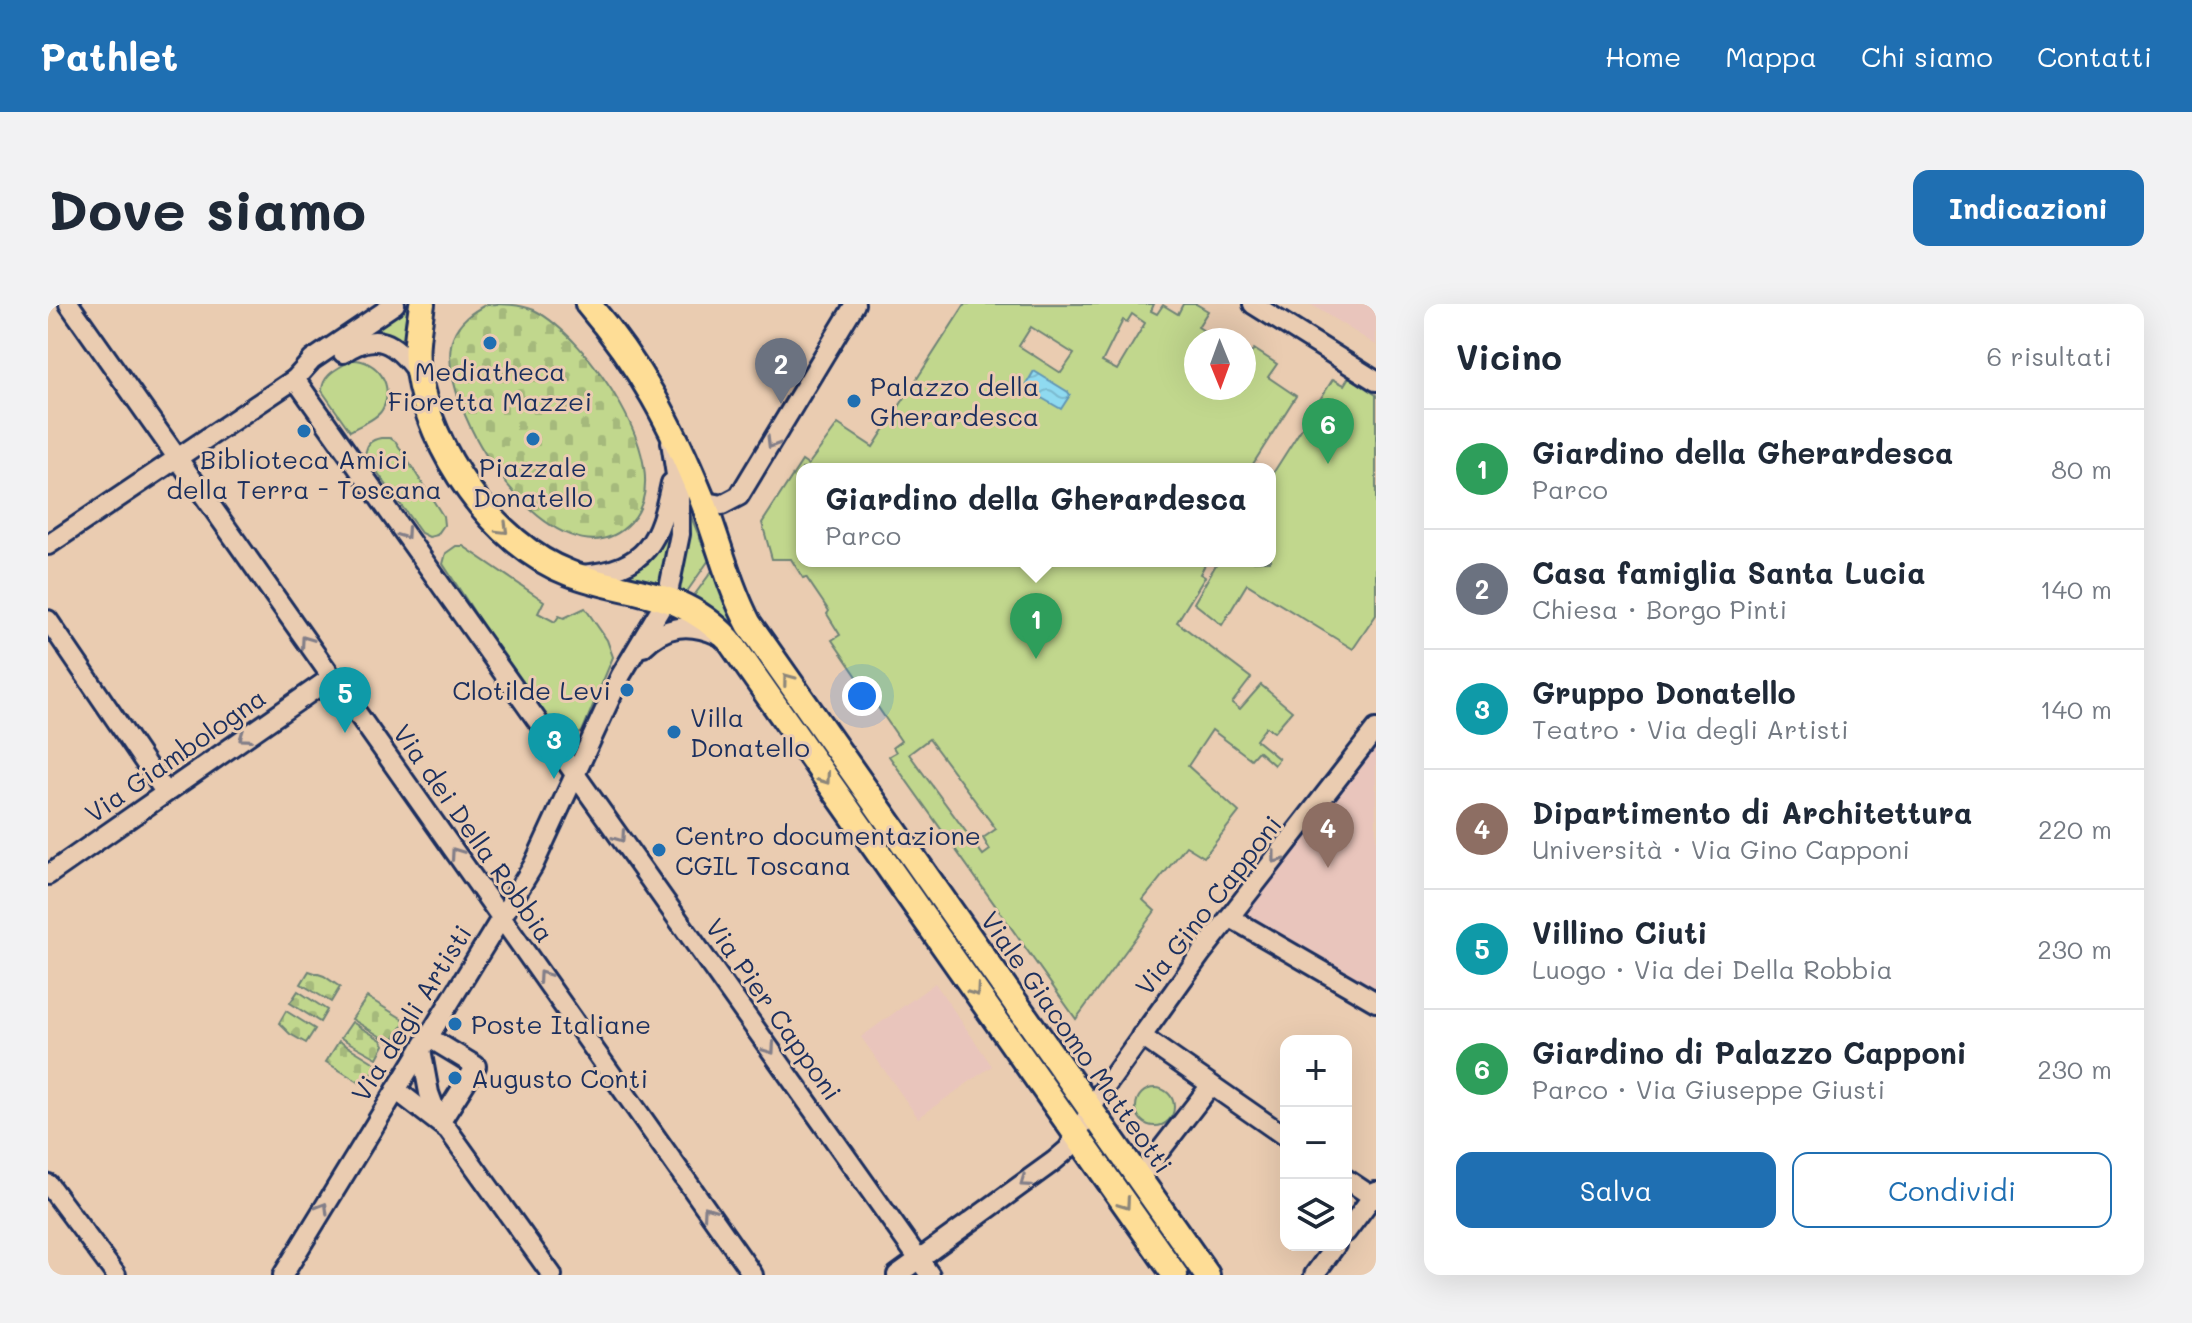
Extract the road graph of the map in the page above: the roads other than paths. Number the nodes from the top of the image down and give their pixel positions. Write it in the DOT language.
graph roads {
  1 [pos="69,304"];
  2 [pos="395,304"];
  3 [pos="422,304"];
  4 [pos="438,304"];
  5 [pos="588,304"];
  6 [pos="855,304"];
  7 [pos="1253,304"];
  8 [pos="417,335"];
  9 [pos="418,373"];
  10 [pos="295,379"];
  11 [pos="1376,381"];
  12 [pos="667,418"];
  13 [pos="178,458"];
  14 [pos="674,466"];
  15 [pos="702,501"];
  16 [pos="48,545"];
  17 [pos="575,576"];
  18 [pos="667,598"];
  19 [pos="48,620"];
  20 [pos="732,644"];
  21 [pos="629,660"];
  22 [pos="332,677"];
  23 [pos="1376,729"];
  24 [pos="575,774"];
  25 [pos="165,792"];
  26 [pos="48,875"];
  27 [pos="501,917"];
  28 [pos="1231,918"];
  29 [pos="1376,1002"];
  30 [pos="1141,1036"];
  31 [pos="424,1043"];
  32 [pos="1211,1085"];
  33 [pos="396,1090"];
  34 [pos="1090,1109"];
  35 [pos="440,1123"];
  36 [pos="1280,1133"];
  37 [pos="1076,1134"];
  38 [pos="1139,1178"];
  39 [pos="1352,1183"];
  40 [pos="48,1184"];
  41 [pos="1375,1196"];
  42 [pos="1352,1225"];
  43 [pos="1332,1251"];
  44 [pos="919,1259"];
  45 [pos="116,1275"];
  46 [pos="283,1275"];
  47 [pos="552,1275"];
  48 [pos="753,1275"];
  49 [pos="897,1275"];
  50 [pos="930,1275"];
  51 [pos="1175,1275"];
  52 [pos="1207,1275"];
  53 [pos="1314,1275"];
  1 -- 13 [label="street, Via dei Della Robbia"];
  2 -- 10 [label="street"];
  3 -- 8 [label="main road"];
  4 -- 8 [label="street"];
  5 -- 12 [label="main road"];
  6 -- 15 [label="street, one-way"];
  7 -- 11 [label="street"];
  8 -- 9 [label="main road"];
  9 -- 10 [label="street"];
  9 -- 17 [label="main road, one-way"];
  10 -- 13 [label="street"];
  10 -- 24 [label="street, one-way"];
  12 -- 14 [label="street"];
  12 -- 15 [label="main road"];
  13 -- 16 [label="street"];
  22 -- 13 [label="street, Via dei Della Robbia, one-way"];
  14 -- 17 [label="street"];
  14 -- 18 [label="street"];
  34 -- 15 [label="main road, Viale Giacomo Matteotti, one-way"];
  17 -- 18 [label="main road"];
  18 -- 20 [label="main road, Viale Giacomo Matteotti"];
  18 -- 21 [label="street"];
  19 -- 25 [label="street"];
  20 -- 21 [label="street"];
  20 -- 37 [label="main road, Viale Giacomo Matteotti, one-way"];
  21 -- 24 [label="street"];
  22 -- 25 [label="street, Via Giambologna, one-way"];
  27 -- 22 [label="street, Via dei Della Robbia, one-way"];
  23 -- 28 [label="street, Via Gino Capponi, one-way"];
  24 -- 27 [label="street, Via degli Artisti"];
  24 -- 44 [label="street, Via Pier Capponi, one-way"];
  25 -- 26 [label="street, Via Giambologna"];
  27 -- 31 [label="street, Via degli Artisti"];
  48 -- 27 [label="street, Via dei Della Robbia, one-way"];
  28 -- 29 [label="street"];
  28 -- 30 [label="street, Via Gino Capponi"];
  30 -- 32 [label="street"];
  30 -- 34 [label="street, Via Gino Capponi"];
  31 -- 33 [label="street, Via degli Artisti"];
  31 -- 35 [label="street"];
  31 -- 35 [label="street"];
  32 -- 36 [label="street"];
  32 -- 38 [label="street"];
  33 -- 35 [label="street"];
  46 -- 33 [label="street, Via degli Artisti, one-way"];
  34 -- 37 [label="street, Via Gino Capponi"];
  34 -- 38 [label="main road, Viale Giacomo Matteotti"];
  35 -- 47 [label="street"];
  37 -- 44 [label="street, Via Gino Capponi, one-way"];
  37 -- 51 [label="main road, Viale Giacomo Matteotti, one-way"];
  38 -- 52 [label="main road, Viale Giacomo Matteotti"];
  39 -- 41 [label="street"];
  40 -- 45 [label="street"];
  41 -- 42 [label="street"];
  43 -- 53 [label="street"];
  44 -- 49 [label="street, Via Gino Capponi"];
  44 -- 50 [label="street, Via Pier Capponi"];
}
